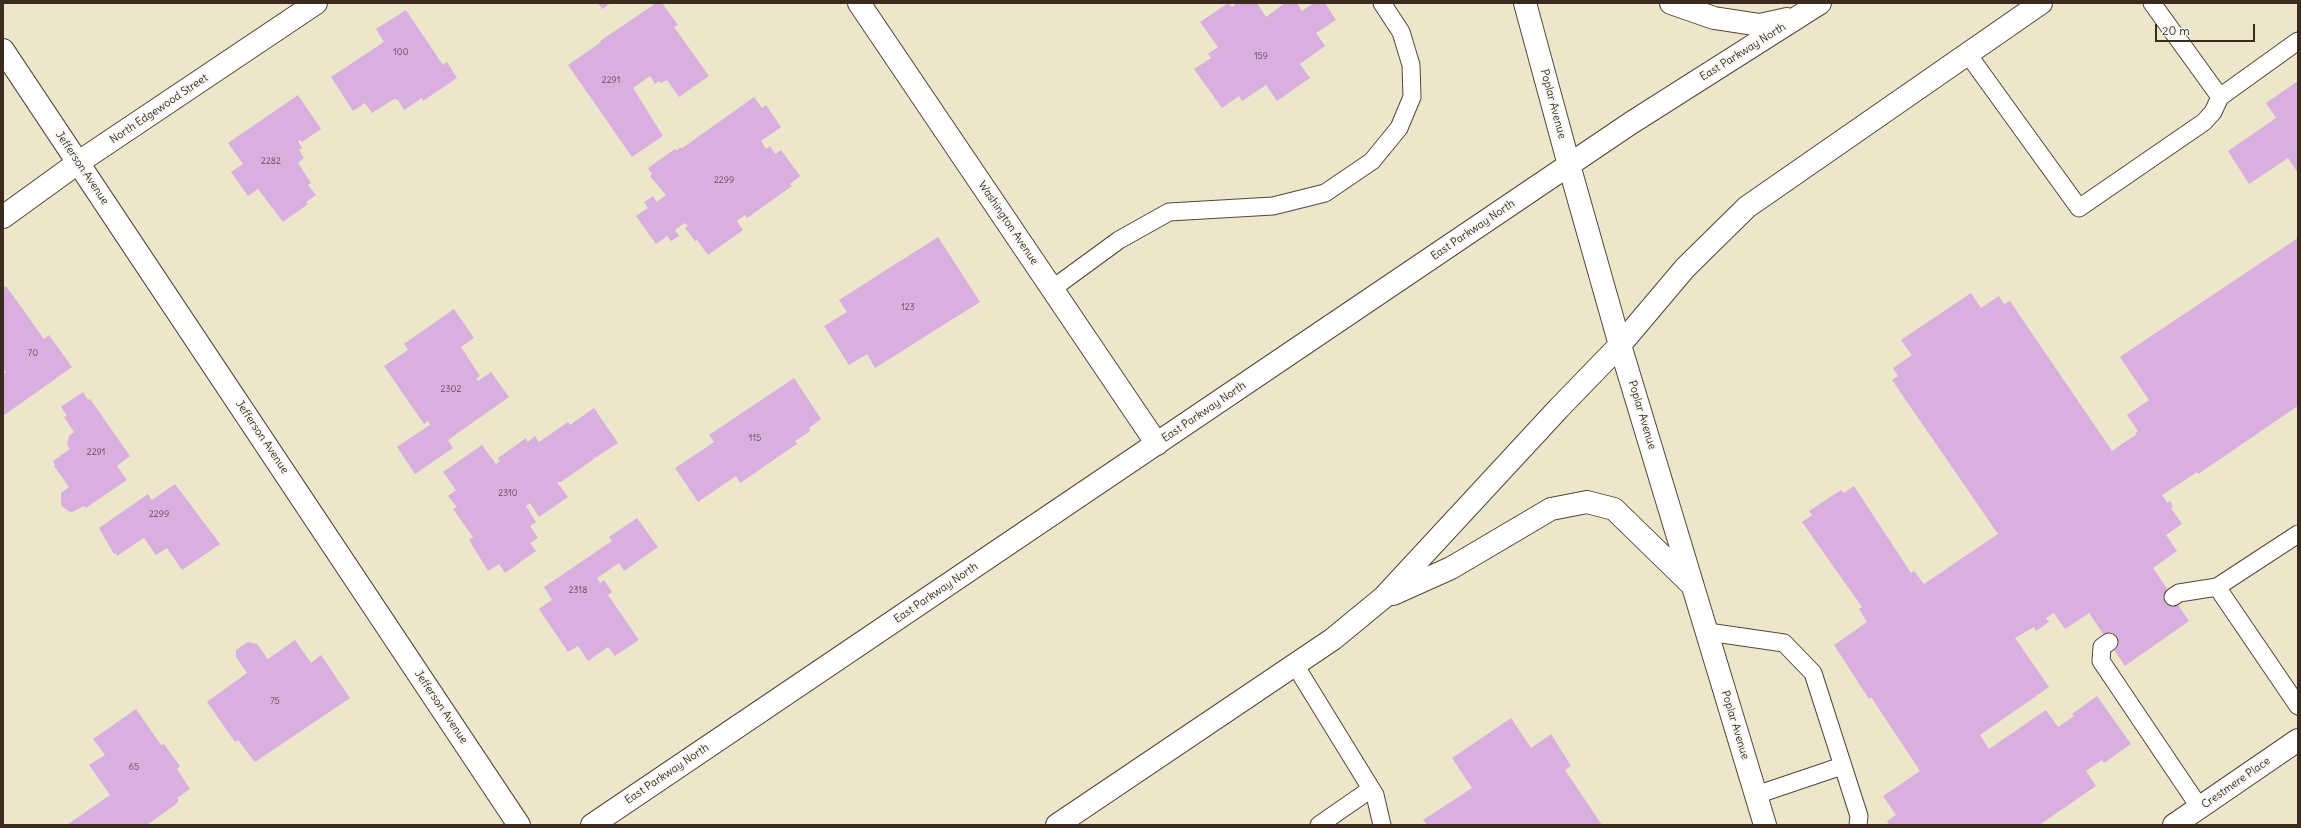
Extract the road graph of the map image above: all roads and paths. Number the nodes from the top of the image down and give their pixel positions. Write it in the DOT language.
graph roads {
  1 [pos="316,3"];
  2 [pos="859,3"];
  3 [pos="1382,3"];
  4 [pos="1525,3"];
  5 [pos="1671,3"];
  6 [pos="1820,3"];
  7 [pos="2041,3"];
  8 [pos="2152,3"];
  9 [pos="1798,17"];
  10 [pos="2298,41"];
  11 [pos="3,50"];
  12 [pos="1967,53"];
  13 [pos="2220,97"];
  14 [pos="79,162"];
  15 [pos="1569,165"];
  16 [pos="3,217"];
  17 [pos="1052,289"];
  18 [pos="1620,345"];
  19 [pos="1157,444"];
  20 [pos="2298,534"];
  21 [pos="2217,587"];
  22 [pos="1694,588"];
  23 [pos="1384,597"];
  24 [pos="2173,597"];
  25 [pos="1708,632"];
  26 [pos="2109,642"];
  27 [pos="1295,665"];
  28 [pos="2298,706"];
  29 [pos="2298,740"];
  30 [pos="1842,766"];
  31 [pos="1371,789"];
  32 [pos="1756,795"];
  33 [pos="2200,808"];
  34 [pos="597,823"];
  35 [pos="519,825"];
  36 [pos="1058,825"];
  37 [pos="1319,825"];
  38 [pos="1382,825"];
  39 [pos="1765,825"];
  40 [pos="1858,825"];
  41 [pos="2174,825"];
  1 -- 14 [label="main road, North Edgewood Street"];
  2 -- 17 [label="main road, Washington Avenue"];
  3 -- 17 [label="lane"];
  4 -- 15 [label="main road, Poplar Avenue"];
  5 -- 9 [label="main road"];
  6 -- 9 [label="main road, East Parkway North"];
  7 -- 12 [label="main road"];
  8 -- 13 [label="lane"];
  9 -- 15 [label="main road, East Parkway North"];
  10 -- 13 [label="lane"];
  11 -- 14 [label="main road, Jefferson Avenue"];
  12 -- 13 [label="lane"];
  12 -- 18 [label="main road"];
  14 -- 16 [label="main road, North Edgewood Street"];
  14 -- 35 [label="main road, Jefferson Avenue"];
  15 -- 18 [label="main road, Poplar Avenue"];
  15 -- 19 [label="main road, East Parkway North"];
  17 -- 19 [label="main road, Washington Avenue"];
  18 -- 22 [label="main road, Poplar Avenue"];
  18 -- 23 [label="main road"];
  19 -- 34 [label="main road, East Parkway North"];
  20 -- 21 [label="lane"];
  21 -- 24 [label="lane"];
  21 -- 28 [label="lane"];
  22 -- 23 [label="main road"];
  22 -- 25 [label="main road, Poplar Avenue"];
  23 -- 27 [label="main road"];
  25 -- 30 [label="lane"];
  25 -- 32 [label="main road, Poplar Avenue"];
  26 -- 33 [label="lane"];
  27 -- 31 [label="lane"];
  27 -- 36 [label="main road"];
  29 -- 33 [label="main road, Crestmere Place"];
  30 -- 32 [label="lane"];
  30 -- 40 [label="lane"];
  31 -- 37 [label="lane"];
  31 -- 38 [label="lane"];
  32 -- 39 [label="main road, Poplar Avenue"];
  33 -- 41 [label="main road, Crestmere Place"];
}
